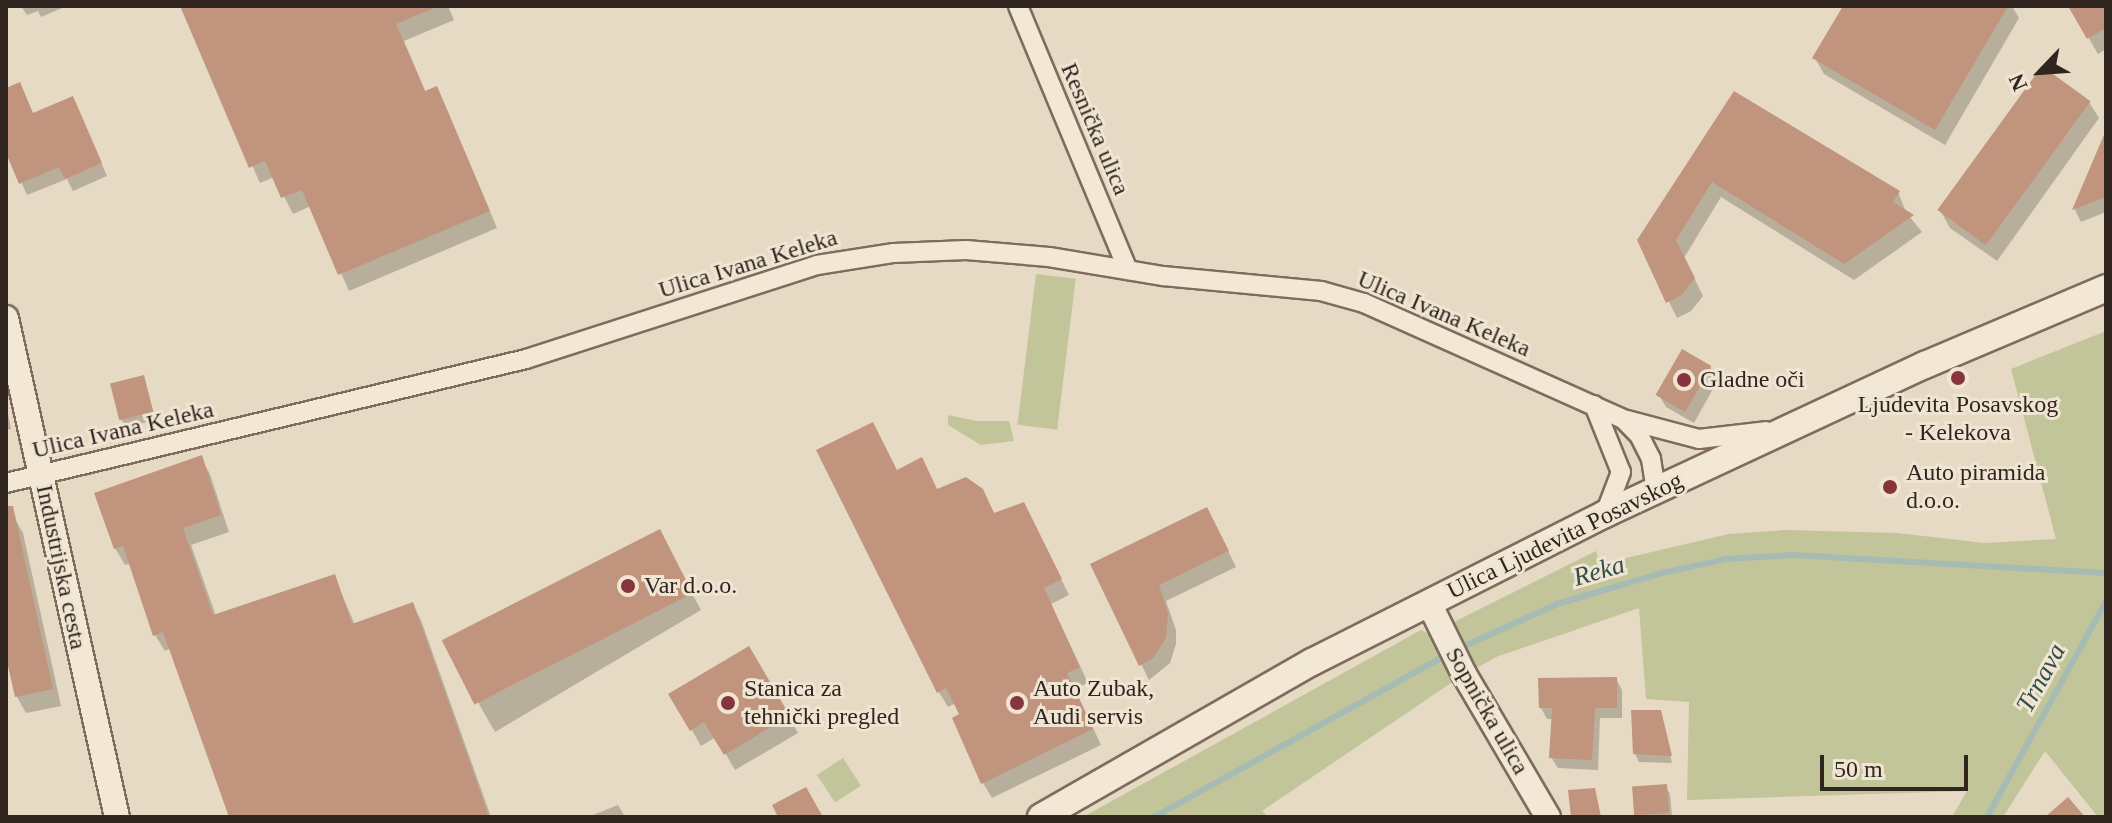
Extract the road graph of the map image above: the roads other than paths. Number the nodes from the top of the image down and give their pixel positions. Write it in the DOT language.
graph roads {
  1 [pos="1018,6"];
  2 [pos="1128,270"];
  3 [pos="2106,288"];
  4 [pos="6,318"];
  5 [pos="1594,405"];
  6 [pos="1623,419"];
  7 [pos="1793,427"];
  8 [pos="41,474"];
  9 [pos="6,483"];
  10 [pos="1656,490"];
  11 [pos="1605,514"];
  12 [pos="1429,603"];
  13 [pos="117,817"];
  14 [pos="1041,817"];
  15 [pos="1548,817"];
  1 -- 2 [label="street, Resnička ulica"];
  2 -- 5 [label="street, Ulica Ivana Keleka"];
  2 -- 8 [label="street, Ulica Ivana Keleka"];
  3 -- 7 [label="main road, Ulica Ljudevita Posavskog"];
  4 -- 8 [label="street, Industrijska cesta"];
  5 -- 6 [label="street, Ulica Ivana Keleka"];
  5 -- 11 [label="street"];
  6 -- 7 [label="street, Ulica Ivana Keleka"];
  6 -- 10 [label="street, Ulica Ivana Keleka"];
  7 -- 10 [label="main road, Ulica Ljudevita Posavskog"];
  8 -- 9 [label="street, Ulica Ivana Keleka"];
  8 -- 13 [label="street, Industrijska cesta"];
  10 -- 11 [label="main road, Ulica Ljudevita Posavskog"];
  11 -- 12 [label="main road, Ulica Ljudevita Posavskog"];
  12 -- 14 [label="main road, Ulica Ljudevita Posavskog"];
  12 -- 15 [label="street, Sopnička ulica"];
}
